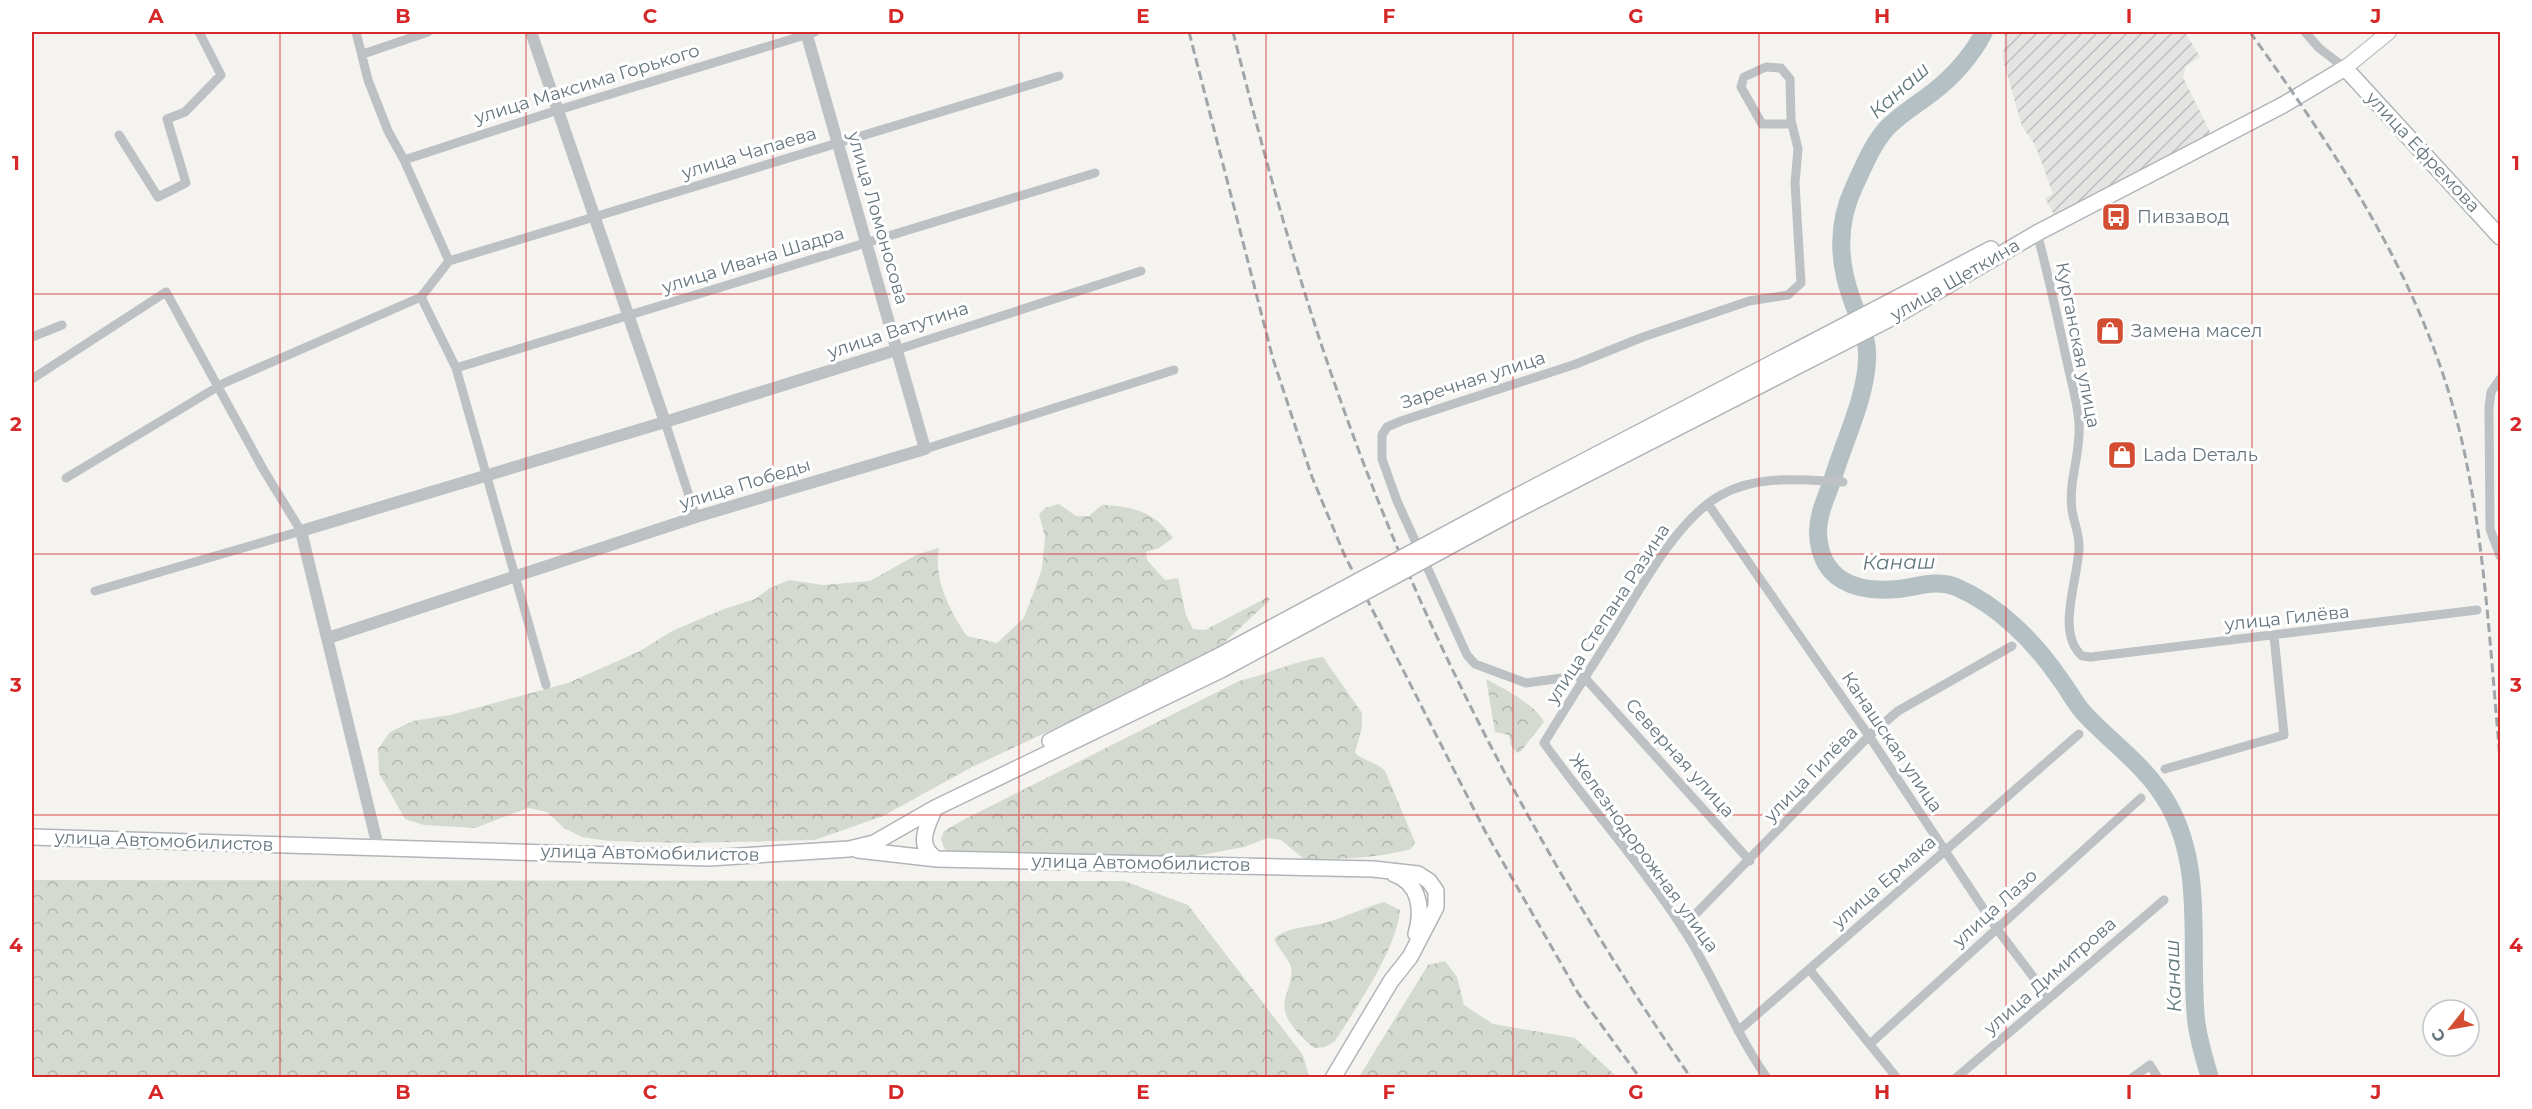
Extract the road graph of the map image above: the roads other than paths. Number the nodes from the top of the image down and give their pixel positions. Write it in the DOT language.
graph roads {
  1 [pos="199,32"];
  2 [pos="357,32"];
  3 [pos="428,32"];
  4 [pos="531,32"];
  5 [pos="809,32"];
  6 [pos="2305,32"];
  7 [pos="2389,32"];
  8 [pos="363,54"];
  9 [pos="2345,68"];
  10 [pos="1059,76"];
  11 [pos="558,110"];
  12 [pos="1792,124"];
  13 [pos="119,135"];
  14 [pos="839,143"];
  15 [pos="404,160"];
  16 [pos="1095,173"];
  17 [pos="595,217"];
  18 [pos="2037,232"];
  19 [pos="2500,237"];
  20 [pos="868,242"];
  21 [pos="449,261"];
  22 [pos="1141,271"];
  23 [pos="421,297"];
  24 [pos="629,315"];
  25 [pos="62,325"];
  26 [pos="32,337"];
  27 [pos="896,350"];
  28 [pos="456,368"];
  29 [pos="1174,370"];
  30 [pos="32,379"];
  31 [pos="2500,379"];
  32 [pos="218,387"];
  33 [pos="665,422"];
  34 [pos="925,449"];
  35 [pos="487,477"];
  36 [pos="66,478"];
  37 [pos="1843,482"];
  38 [pos="2496,482"];
  39 [pos="1708,504"];
  40 [pos="1507,508"];
  41 [pos="696,518"];
  42 [pos="301,531"];
  43 [pos="2500,556"];
  44 [pos="516,578"];
  45 [pos="95,591"];
  46 [pos="2477,610"];
  47 [pos="2274,636"];
  48 [pos="328,638"];
  49 [pos="2012,646"];
  50 [pos="2101,656"];
  51 [pos="1218,664"];
  52 [pos="1585,678"];
  53 [pos="546,685"];
  54 [pos="2079,734"];
  55 [pos="1869,736"];
  56 [pos="1544,743"];
  57 [pos="2166,769"];
  58 [pos="2141,798"];
  59 [pos="935,808"];
  60 [pos="32,837"];
  61 [pos="378,847"];
  62 [pos="849,849"];
  63 [pos="1945,851"];
  64 [pos="937,859"];
  65 [pos="1750,861"];
  66 [pos="2164,900"];
  67 [pos="1682,928"];
  68 [pos="1997,929"];
  69 [pos="1809,969"];
  70 [pos="2049,998"];
  71 [pos="1738,1031"];
  72 [pos="1871,1043"];
  73 [pos="1333,1077"];
  74 [pos="1767,1077"];
  75 [pos="1897,1077"];
  76 [pos="1956,1077"];
  77 [pos="2132,1077"];
  78 [pos="2158,1077"];
  1 -- 13 [label="street"];
  2 -- 8 [label="street"];
  3 -- 8 [label="street"];
  4 -- 11 [label="street"];
  5 -- 11 [label="street, улица Максима Горького"];
  5 -- 14 [label="street, улица Ломоносова"];
  6 -- 9 [label="street"];
  7 -- 9 [label="main road, улица Щеткина"];
  8 -- 15 [label="street"];
  9 -- 18 [label="main road, улица Щеткина"];
  9 -- 19 [label="main road, улица Ефремова"];
  10 -- 14 [label="street, улица Чапаева"];
  11 -- 15 [label="street, улица Максима Горького"];
  11 -- 17 [label="street"];
  12 -- 12 [label="street"];
  12 -- 52 [label="street, Заречная улица"];
  14 -- 17 [label="street, улица Чапаева"];
  14 -- 20 [label="street, улица Ломоносова"];
  15 -- 21 [label="street"];
  16 -- 20 [label="street, улица Ивана Шадра"];
  17 -- 21 [label="street, улица Чапаева"];
  17 -- 24 [label="street"];
  18 -- 40 [label="main road, улица Щеткина"];
  18 -- 40 [label="main road"];
  18 -- 50 [label="street, Курганская улица"];
  20 -- 24 [label="street, улица Ивана Шадра"];
  20 -- 27 [label="street, улица Ломоносова"];
  21 -- 23 [label="street"];
  22 -- 27 [label="street, улица Ватутина"];
  23 -- 28 [label="street"];
  23 -- 32 [label="street"];
  24 -- 28 [label="street, улица Ивана Шадра"];
  24 -- 33 [label="street"];
  25 -- 26 [label="street"];
  27 -- 33 [label="street, улица Ватутина"];
  27 -- 34 [label="street, улица Ломоносова"];
  28 -- 35 [label="street"];
  29 -- 34 [label="street, улица Победы"];
  30 -- 32 [label="street"];
  31 -- 38 [label="street"];
  32 -- 36 [label="street"];
  32 -- 42 [label="street"];
  33 -- 35 [label="street, улица Ватутина"];
  33 -- 41 [label="street"];
  34 -- 41 [label="street, улица Победы"];
  35 -- 42 [label="street, улица Ватутина"];
  35 -- 44 [label="street"];
  37 -- 39 [label="street, улица Степана Разина"];
  38 -- 43 [label="street"];
  39 -- 52 [label="street, улица Степана Разина"];
  39 -- 55 [label="street, Канашская улица"];
  40 -- 51 [label="main road, bridge"];
  41 -- 44 [label="street, улица Победы"];
  42 -- 45 [label="street"];
  42 -- 48 [label="street"];
  44 -- 48 [label="street, улица Победы"];
  44 -- 53 [label="street"];
  46 -- 47 [label="street, улица Гилёва"];
  47 -- 50 [label="street, улица Гилёва"];
  47 -- 57 [label="street"];
  48 -- 61 [label="street"];
  49 -- 55 [label="street, улица Гилёва"];
  51 -- 59 [label="main road, улица Автомобилистов"];
  51 -- 62 [label="main road"];
  52 -- 56 [label="street, улица Степана Разина"];
  52 -- 65 [label="street, Северная улица"];
  54 -- 63 [label="street, улица Ермака"];
  55 -- 63 [label="street, Канашская улица"];
  55 -- 65 [label="street, улица Гилёва"];
  56 -- 67 [label="street, Железнодорожная улица"];
  58 -- 68 [label="street, улица Лазо"];
  59 -- 62 [label="main road, улица Автомобилистов"];
  59 -- 64 [label="main road"];
  60 -- 61 [label="main road, улица Автомобилистов"];
  61 -- 62 [label="main road, улица Автомобилистов"];
  62 -- 64 [label="main road, улица Автомобилистов"];
  63 -- 68 [label="street, Канашская улица"];
  63 -- 69 [label="street, улица Ермака"];
  64 -- 73 [label="main road, улица Автомобилистов"];
  65 -- 67 [label="street, улица Гилёва"];
  66 -- 70 [label="street, улица Димитрова"];
  67 -- 71 [label="street, Железнодорожная улица"];
  68 -- 70 [label="street, Канашская улица"];
  68 -- 72 [label="street, улица Лазо"];
  69 -- 71 [label="street, улица Ермака"];
  69 -- 72 [label="street"];
  70 -- 76 [label="street, улица Димитрова"];
  71 -- 74 [label="street, Железнодорожная улица"];
  72 -- 75 [label="street"];
  77 -- 78 [label="street"];
}
